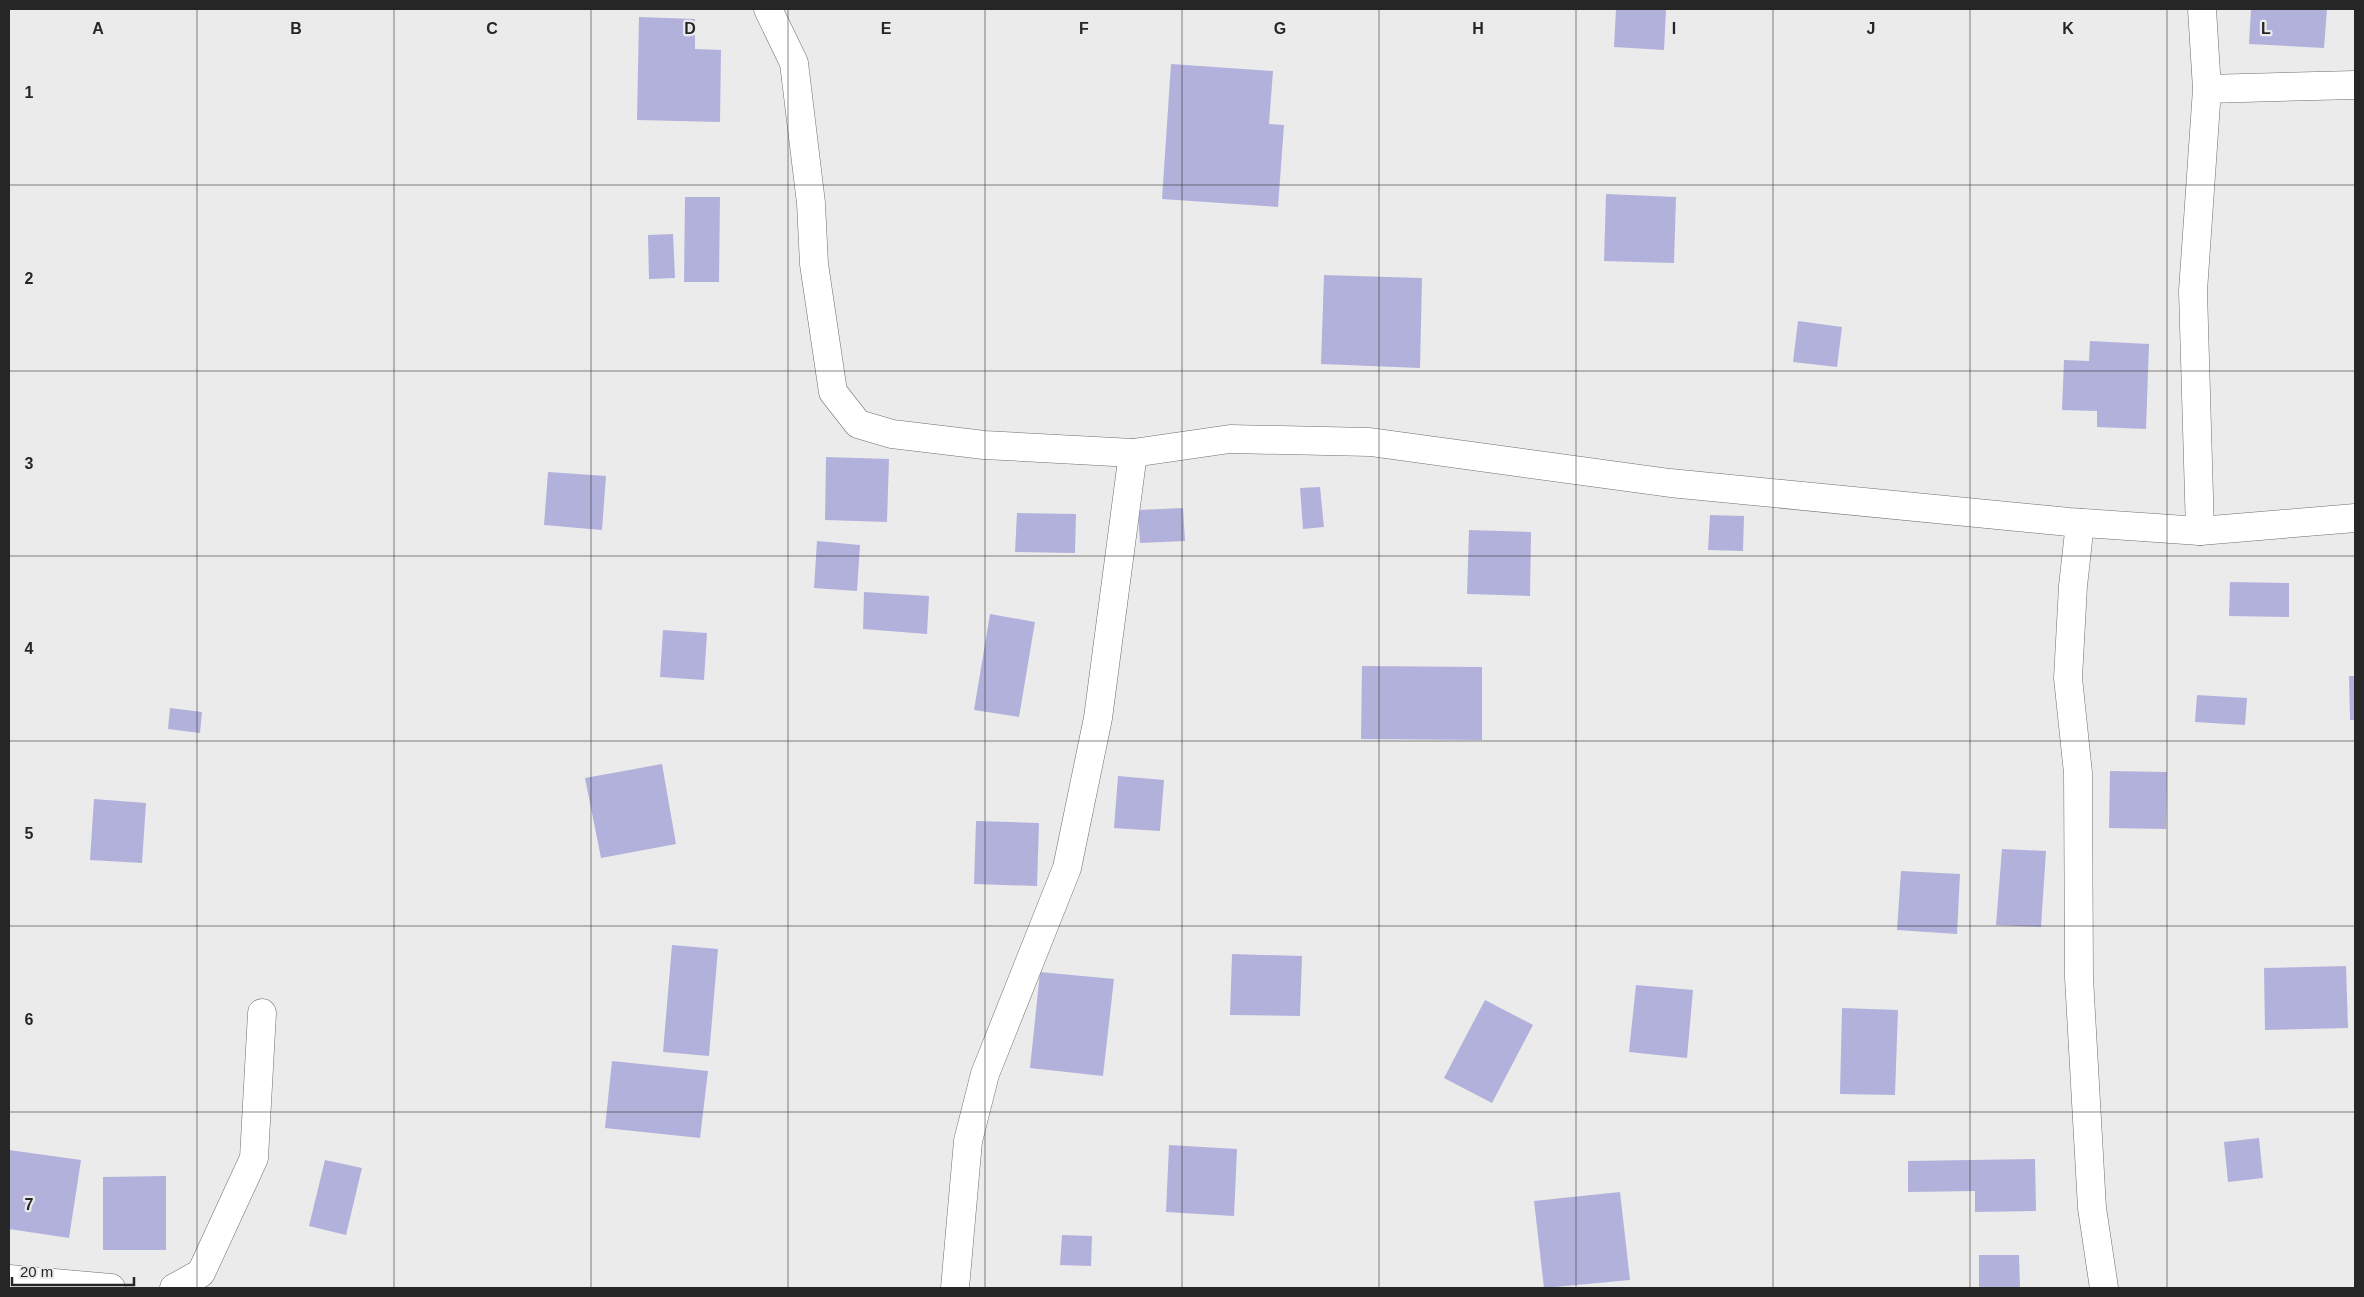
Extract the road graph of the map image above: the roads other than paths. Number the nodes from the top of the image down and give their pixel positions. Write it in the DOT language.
graph roads {
  1 [pos="768,9"];
  2 [pos="2202,9"];
  3 [pos="2355,86"];
  4 [pos="2206,89"];
  5 [pos="1133,453"];
  6 [pos="2355,518"];
  7 [pos="2080,523"];
  8 [pos="2200,531"];
  9 [pos="262,1013"];
  10 [pos="9,1278"];
  11 [pos="111,1288"];
  12 [pos="174,1288"];
  13 [pos="955,1288"];
  14 [pos="2104,1288"];
  1 -- 5 [label="street"];
  2 -- 4 [label="street"];
  3 -- 4 [label="street"];
  4 -- 8 [label="street"];
  5 -- 7 [label="street"];
  5 -- 13 [label="street"];
  6 -- 8 [label="street"];
  7 -- 8 [label="street"];
  7 -- 14 [label="street"];
  9 -- 12 [label="street"];
  10 -- 11 [label="street"];
}
